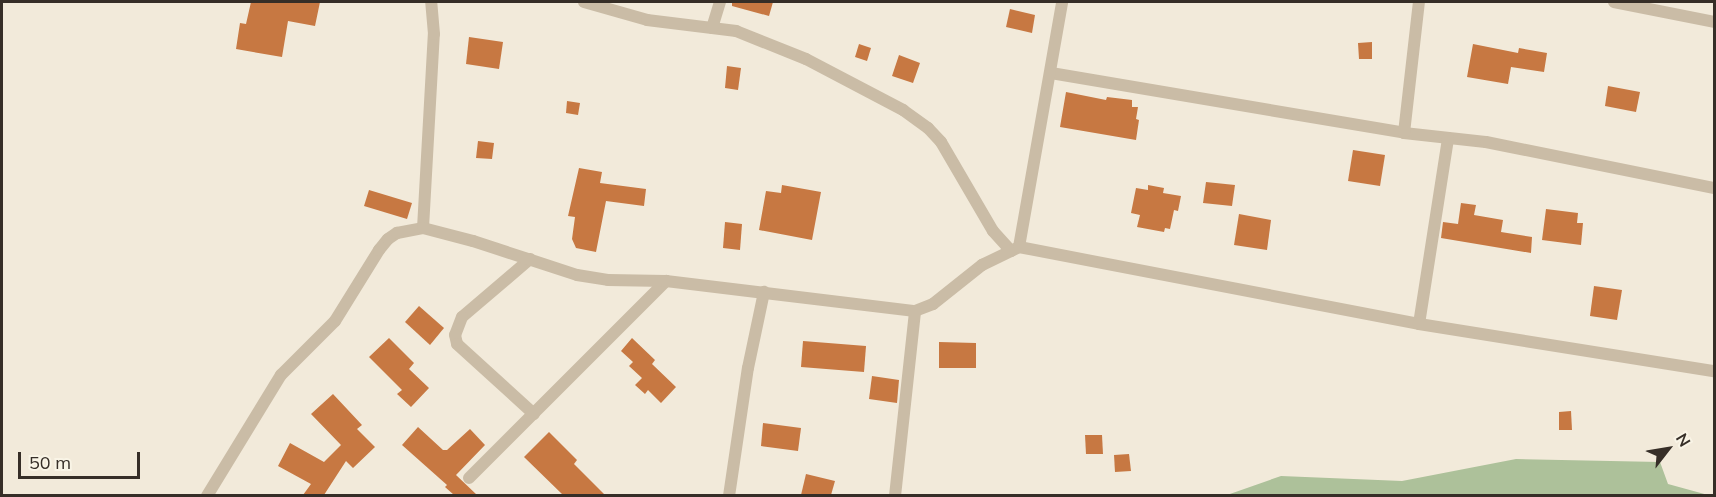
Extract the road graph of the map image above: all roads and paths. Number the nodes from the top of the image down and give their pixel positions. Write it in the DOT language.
graph roads {
  1 [pos="431,2"];
  2 [pos="584,2"];
  3 [pos="720,2"];
  4 [pos="1059,2"];
  5 [pos="1419,2"];
  6 [pos="1614,2"];
  7 [pos="1714,22"];
  8 [pos="712,28"];
  9 [pos="1051,73"];
  10 [pos="1404,133"];
  11 [pos="1448,138"];
  12 [pos="1714,188"];
  13 [pos="423,228"];
  14 [pos="1015,249"];
  15 [pos="530,260"];
  16 [pos="666,281"];
  17 [pos="764,292"];
  18 [pos="915,311"];
  19 [pos="1419,324"];
  20 [pos="1714,371"];
  21 [pos="534,414"];
  22 [pos="469,478"];
  23 [pos="207,495"];
  24 [pos="729,495"];
  25 [pos="895,495"];
  1 -- 13 [label="street"];
  2 -- 8 [label="street"];
  3 -- 8 [label="street"];
  4 -- 9 [label="street"];
  5 -- 10 [label="street"];
  6 -- 7 [label="street"];
  8 -- 14 [label="street"];
  9 -- 10 [label="street"];
  9 -- 14 [label="street"];
  10 -- 11 [label="street"];
  11 -- 12 [label="street"];
  11 -- 19 [label="street"];
  13 -- 15 [label="street"];
  13 -- 23 [label="street"];
  14 -- 18 [label="street"];
  14 -- 19 [label="street"];
  15 -- 16 [label="street"];
  15 -- 21 [label="street"];
  16 -- 17 [label="street"];
  16 -- 21 [label="street"];
  17 -- 18 [label="street"];
  17 -- 24 [label="street"];
  18 -- 25 [label="street"];
  19 -- 20 [label="street"];
  21 -- 22 [label="street"];
}
